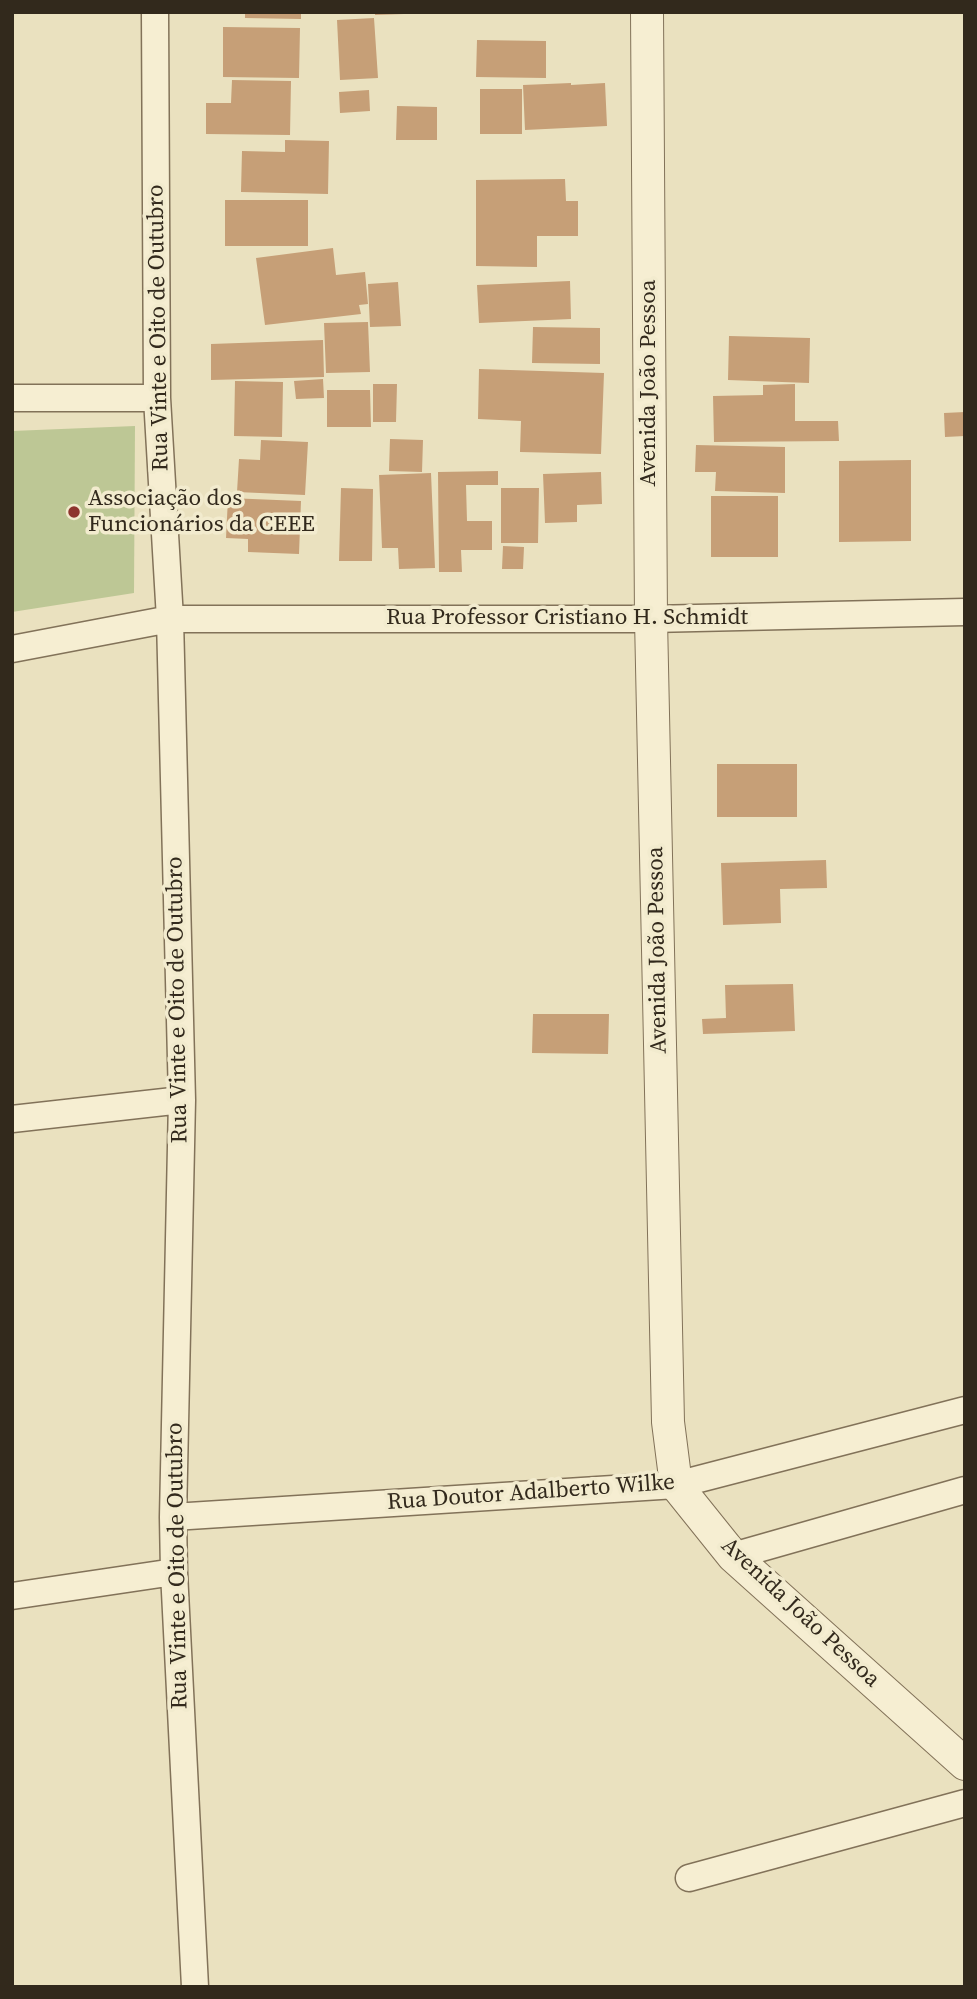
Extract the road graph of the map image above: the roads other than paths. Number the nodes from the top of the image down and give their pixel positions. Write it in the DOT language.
graph roads {
  1 [pos="155,12"];
  2 [pos="647,12"];
  3 [pos="12,398"];
  4 [pos="157,398"];
  5 [pos="965,612"];
  6 [pos="170,619"];
  7 [pos="651,620"];
  8 [pos="12,649"];
  9 [pos="182,1100"];
  10 [pos="12,1119"];
  11 [pos="965,1410"];
  12 [pos="676,1485"];
  13 [pos="965,1490"];
  14 [pos="173,1517"];
  15 [pos="733,1556"];
  16 [pos="174,1573"];
  17 [pos="12,1596"];
  18 [pos="965,1764"];
  19 [pos="965,1803"];
  20 [pos="689,1878"];
  21 [pos="195,1987"];
  1 -- 4 [label="street, Rua Vinte e Oito de Outubro"];
  2 -- 7 [label="street, Avenida João Pessoa"];
  3 -- 4 [label="street"];
  4 -- 6 [label="street, Rua Vinte e Oito de Outubro"];
  5 -- 7 [label="street, Rua Professor Cristiano H. Schmidt"];
  6 -- 7 [label="street, Rua Professor Cristiano H. Schmidt"];
  6 -- 8 [label="street, Rua Professor Cristiano H. Schmidt"];
  6 -- 9 [label="street, Rua Vinte e Oito de Outubro"];
  7 -- 12 [label="street, Avenida João Pessoa"];
  9 -- 10 [label="street"];
  9 -- 14 [label="street, Rua Vinte e Oito de Outubro"];
  11 -- 12 [label="street, Rua Doutor Adalberto Wilke"];
  12 -- 14 [label="street, Rua Doutor Adalberto Wilke"];
  12 -- 15 [label="street, Avenida João Pessoa"];
  13 -- 15 [label="street"];
  14 -- 16 [label="street, Rua Vinte e Oito de Outubro"];
  15 -- 18 [label="street, Avenida João Pessoa"];
  16 -- 17 [label="street"];
  16 -- 21 [label="street, Rua Vinte e Oito de Outubro"];
  19 -- 20 [label="street"];
}
